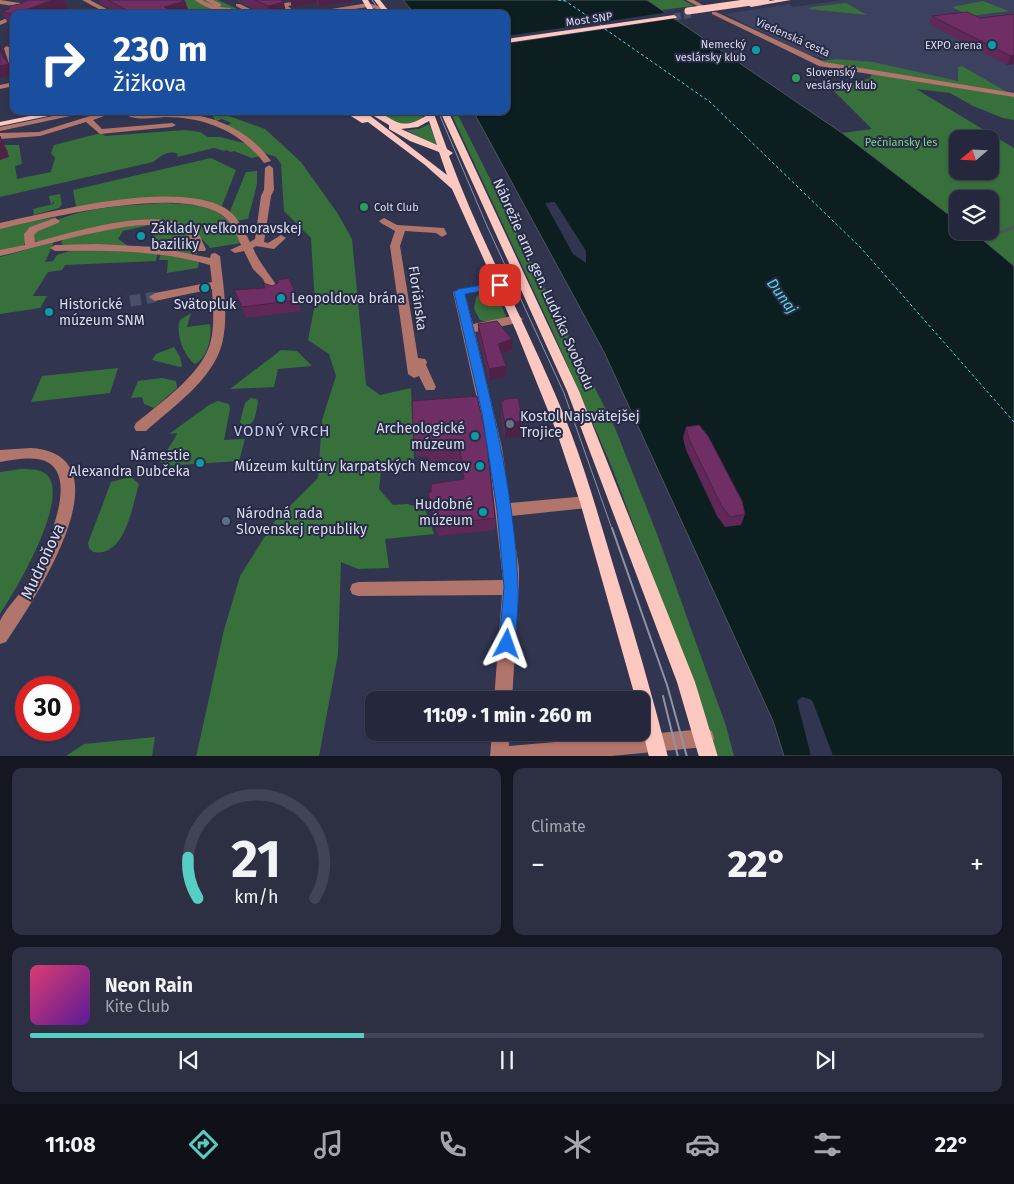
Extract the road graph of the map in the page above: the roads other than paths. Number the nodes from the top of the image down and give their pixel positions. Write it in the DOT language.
graph roads {
  1 [pos="85,0"];
  2 [pos="198,0"];
  3 [pos="208,0"];
  4 [pos="277,0"];
  5 [pos="308,0"];
  6 [pos="376,0"];
  7 [pos="689,0"];
  8 [pos="766,0"];
  9 [pos="788,0"];
  10 [pos="0,2"];
  11 [pos="366,2"];
  12 [pos="41,3"];
  13 [pos="238,5"];
  14 [pos="284,5"];
  15 [pos="34,7"];
  16 [pos="703,7"];
  17 [pos="28,10"];
  18 [pos="105,10"];
  19 [pos="219,10"];
  20 [pos="222,10"];
  21 [pos="249,10"];
  22 [pos="290,10"];
  23 [pos="325,10"];
  24 [pos="384,10"];
  25 [pos="385,10"];
  26 [pos="714,13"];
  27 [pos="672,15"];
  28 [pos="510,39"];
  29 [pos="1014,96"];
  30 [pos="34,115"];
  31 [pos="45,115"];
  32 [pos="132,115"];
  33 [pos="174,115"];
  34 [pos="174,115"];
  35 [pos="355,115"];
  36 [pos="363,115"];
  37 [pos="376,115"];
  38 [pos="429,115"];
  39 [pos="430,115"];
  40 [pos="446,115"];
  41 [pos="89,116"];
  42 [pos="380,118"];
  43 [pos="0,123"];
  44 [pos="172,125"];
  45 [pos="0,129"];
  46 [pos="385,131"];
  47 [pos="0,136"];
  48 [pos="396,138"];
  49 [pos="460,144"];
  50 [pos="444,151"];
  51 [pos="467,161"];
  52 [pos="458,192"];
  53 [pos="72,211"];
  54 [pos="384,221"];
  55 [pos="0,226"];
  56 [pos="401,228"];
  57 [pos="442,234"];
  58 [pos="281,238"];
  59 [pos="252,245"];
  60 [pos="30,246"];
  61 [pos="55,248"];
  62 [pos="201,249"];
  63 [pos="235,250"];
  64 [pos="0,254"];
  65 [pos="500,285"];
  66 [pos="209,287"];
  67 [pos="274,292"];
  68 [pos="155,297"];
  69 [pos="516,319"];
  70 [pos="468,329"];
  71 [pos="430,387"];
  72 [pos="141,427"];
  73 [pos="0,456"];
  74 [pos="587,502"];
  75 [pos="504,510"];
  76 [pos="511,587"];
  77 [pos="358,589"];
  78 [pos="0,636"];
  79 [pos="504,691"];
  80 [pos="705,738"];
  81 [pos="500,741"];
  82 [pos="657,749"];
  83 [pos="499,756"];
  84 [pos="709,756"];
  1 -- 18 [label="street"];
  2 -- 19 [label="street"];
  3 -- 20 [label="street"];
  4 -- 14 [label="street"];
  5 -- 14 [label="street"];
  6 -- 11 [label="street"];
  6 -- 25 [label="main road"];
  7 -- 16 [label="street"];
  8 -- 9 [label="main road, bridge"];
  10 -- 15 [label="street"];
  11 -- 23 [label="street"];
  11 -- 24 [label="street"];
  12 -- 15 [label="street"];
  13 -- 21 [label="street"];
  14 -- 22 [label="street"];
  15 -- 17 [label="street"];
  26 -- 29 [label="street, Viedenská cesta"];
  27 -- 28 [label="main road, Most SNP"];
  30 -- 43 [label="main road"];
  31 -- 43 [label="main road"];
  32 -- 33 [label="street"];
  34 -- 59 [label="street"];
  35 -- 46 [label="main road"];
  36 -- 46 [label="main road"];
  37 -- 42 [label="main road"];
  38 -- 42 [label="main road"];
  39 -- 50 [label="main road"];
  40 -- 49 [label="main road, Nábrežie arm. gen. Ludvíka Svobodu"];
  41 -- 44 [label="street"];
  41 -- 45 [label="street"];
  41 -- 47 [label="street"];
  42 -- 50 [label="main road"];
  46 -- 48 [label="main road"];
  48 -- 50 [label="main road"];
  48 -- 52 [label="main road"];
  49 -- 50 [label="main road"];
  49 -- 51 [label="main road, Nábrežie arm. gen. Ludvíka Svobodu"];
  50 -- 51 [label="main road"];
  50 -- 52 [label="main road"];
  51 -- 80 [label="main road, Nábrežie arm. gen. Ludvíka Svobodu"];
  52 -- 65 [label="main road"];
  53 -- 55 [label="street"];
  53 -- 59 [label="street"];
  53 -- 60 [label="street"];
  54 -- 56 [label="street"];
  56 -- 57 [label="street"];
  56 -- 71 [label="street, Floriánska"];
  58 -- 59 [label="street"];
  59 -- 63 [label="street"];
  59 -- 67 [label="street"];
  60 -- 62 [label="street"];
  60 -- 64 [label="street"];
  61 -- 66 [label="street"];
  65 -- 69 [label="main road"];
  65 -- 70 [label="street"];
  66 -- 68 [label="street"];
  66 -- 72 [label="street"];
  69 -- 70 [label="street"];
  69 -- 74 [label="main road"];
  70 -- 75 [label="street"];
  73 -- 78 [label="street, Mudroňova"];
  74 -- 75 [label="street"];
  74 -- 82 [label="main road"];
  75 -- 76 [label="street"];
  76 -- 77 [label="street"];
  76 -- 79 [label="street"];
  80 -- 82 [label="street"];
  80 -- 84 [label="main road, Nábrežie arm. gen. Ludvíka Svobodu"];
  81 -- 83 [label="street"];
  82 -- 83 [label="street"];
}
